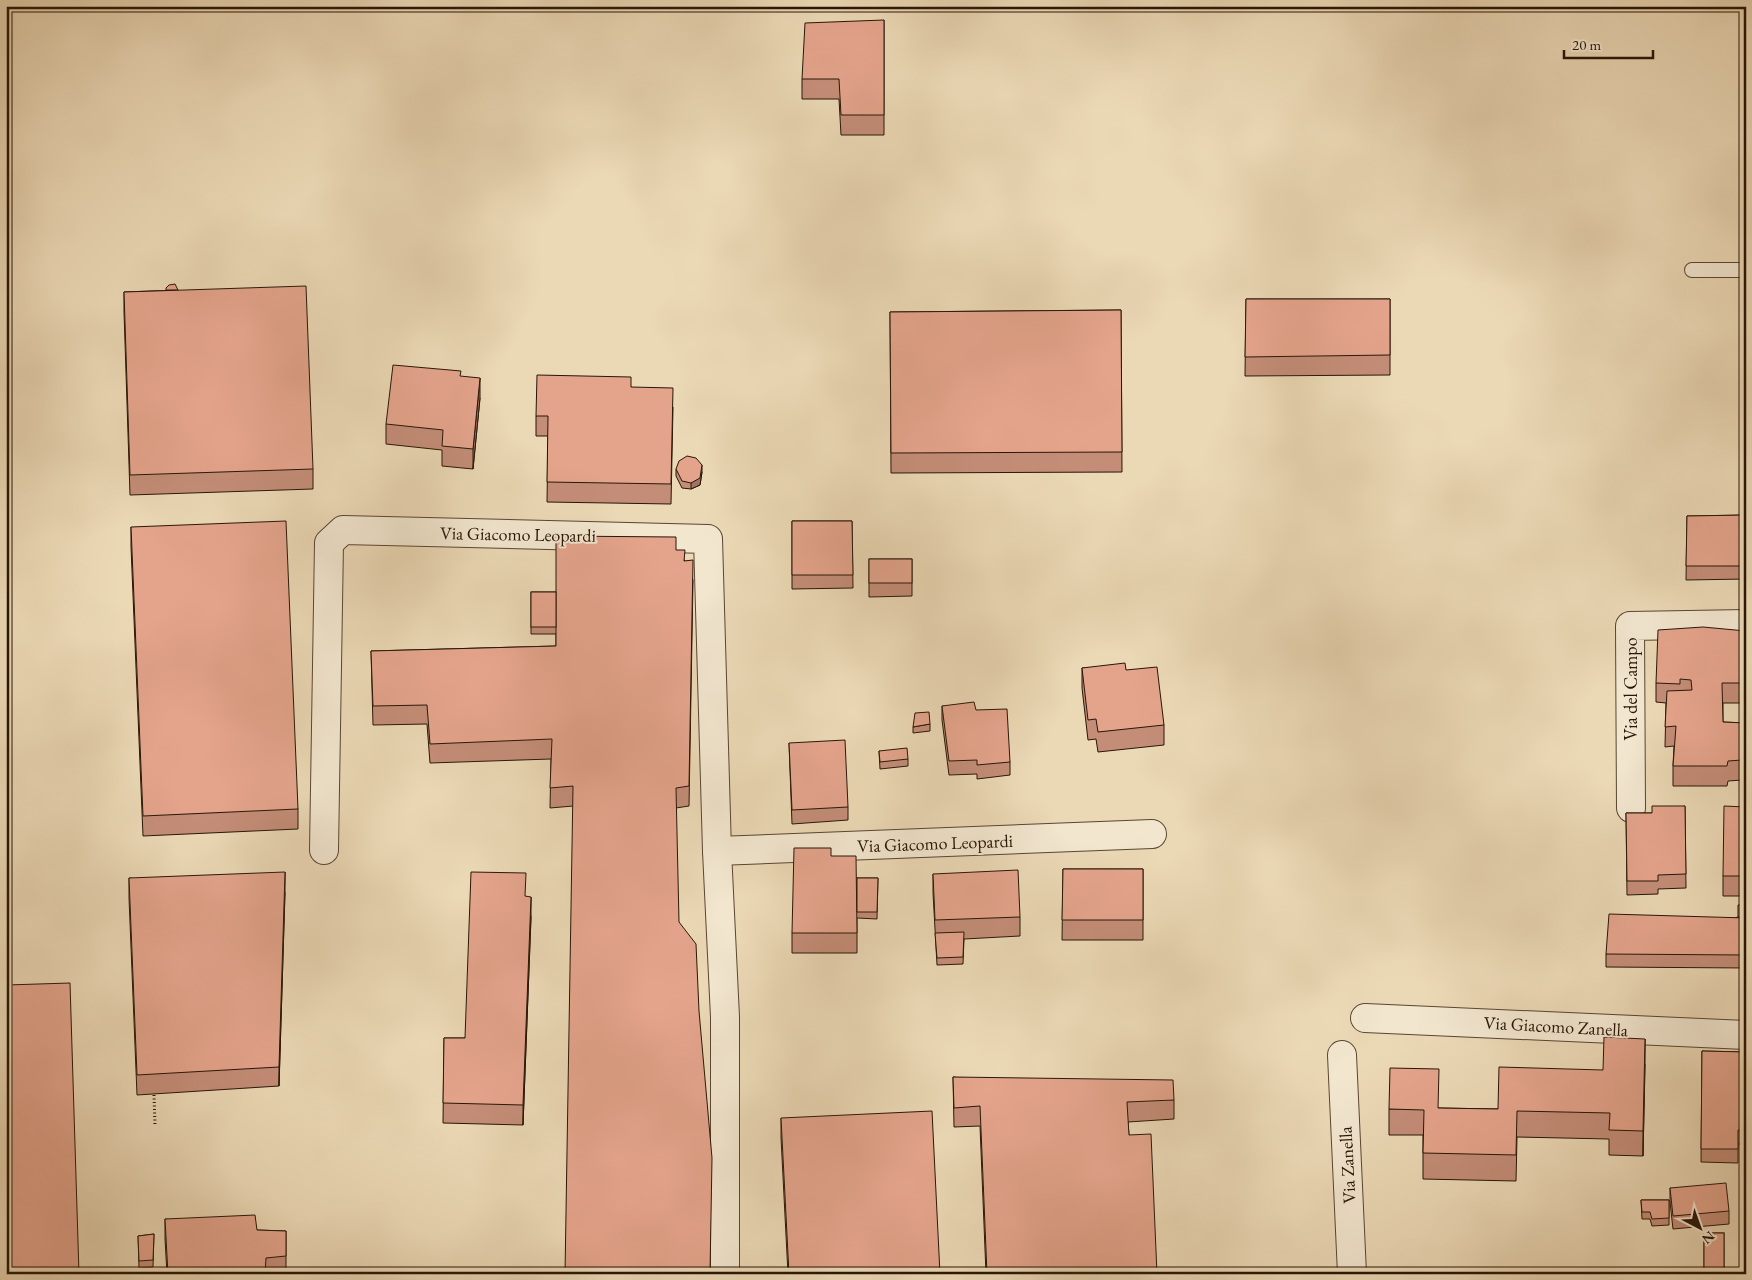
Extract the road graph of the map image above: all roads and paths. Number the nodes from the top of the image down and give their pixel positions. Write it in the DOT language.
graph roads {
  1 [pos="1692,270"];
  2 [pos="1746,270"];
  3 [pos="1746,624"];
  4 [pos="1631,808"];
  5 [pos="1152,834"];
  6 [pos="324,850"];
  7 [pos="717,851"];
  8 [pos="1365,1018"];
  9 [pos="1746,1035"];
  10 [pos="1342,1055"];
  11 [pos="154,1095"];
  12 [pos="155,1126"];
  13 [pos="725,1274"];
  14 [pos="1352,1274"];
  1 -- 2 [label="lane"];
  3 -- 4 [label="street, Via del Campo"];
  5 -- 7 [label="street, Via Giacomo Leopardi"];
  6 -- 7 [label="street, Via Giacomo Leopardi"];
  7 -- 13 [label="street, Via Giacomo Leopardi"];
  8 -- 9 [label="street, Via Giacomo Zanella"];
  10 -- 14 [label="street, Via Zanella"];
  11 -- 12 [label="path"];
}
